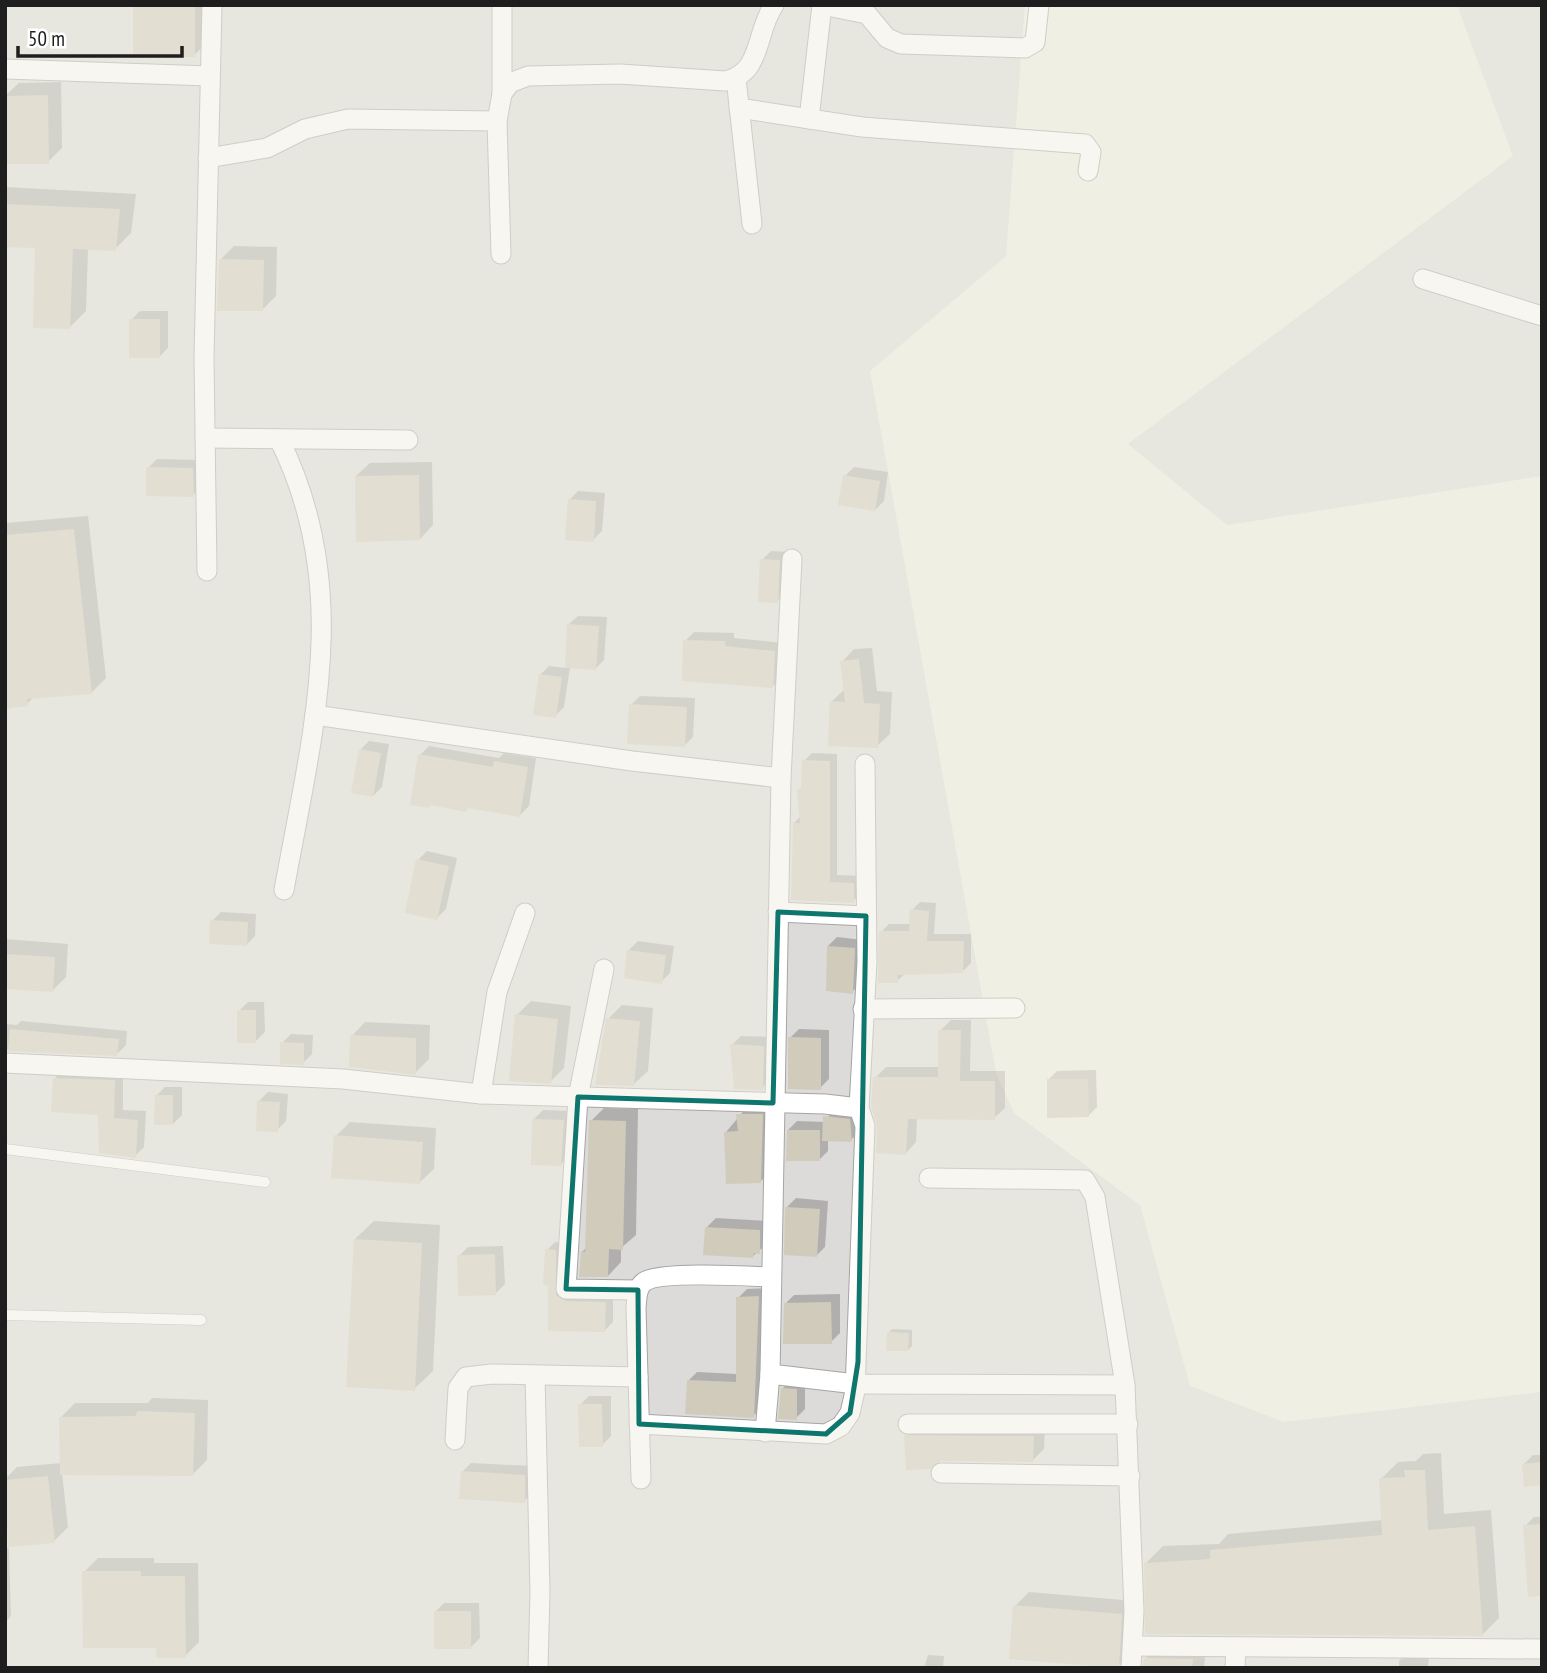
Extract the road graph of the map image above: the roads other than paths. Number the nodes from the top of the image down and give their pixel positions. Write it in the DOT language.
graph roads {
  1 [pos="212,5"];
  2 [pos="502,5"];
  3 [pos="774,5"];
  4 [pos="822,5"];
  5 [pos="1039,5"];
  6 [pos="5,69"];
  7 [pos="210,76"];
  8 [pos="736,78"];
  9 [pos="502,94"];
  10 [pos="739,108"];
  11 [pos="809,119"];
  12 [pos="497,121"];
  13 [pos="208,158"];
  14 [pos="1088,171"];
  15 [pos="752,224"];
  16 [pos="501,254"];
  17 [pos="1423,279"];
  18 [pos="1542,316"];
  19 [pos="205,438"];
  20 [pos="279,439"];
  21 [pos="408,440"];
  22 [pos="792,559"];
  23 [pos="207,571"];
  24 [pos="315,715"];
  25 [pos="866,764"];
  26 [pos="781,778"];
  27 [pos="284,890"];
  28 [pos="778,912"];
  29 [pos="525,913"];
  30 [pos="866,916"];
  31 [pos="604,969"];
  32 [pos="1015,1008"];
  33 [pos="863,1009"];
  34 [pos="5,1063"];
  35 [pos="481,1094"];
  36 [pos="578,1097"];
  37 [pos="773,1103"];
  38 [pos="859,1108"];
  39 [pos="5,1149"];
  40 [pos="929,1178"];
  41 [pos="265,1182"];
  42 [pos="771,1276"];
  43 [pos="638,1290"];
  44 [pos="5,1315"];
  45 [pos="201,1320"];
  46 [pos="770,1374"];
  47 [pos="535,1375"];
  48 [pos="638,1377"];
  49 [pos="856,1384"];
  50 [pos="1125,1385"];
  51 [pos="639,1424"];
  52 [pos="908,1424"];
  53 [pos="1128,1424"];
  54 [pos="765,1432"];
  55 [pos="455,1440"];
  56 [pos="942,1473"];
  57 [pos="1130,1476"];
  58 [pos="641,1479"];
  59 [pos="1134,1646"];
  60 [pos="1236,1647"];
  61 [pos="1542,1648"];
  62 [pos="538,1668"];
  63 [pos="1131,1668"];
  64 [pos="1235,1668"];
  1 -- 7 [label="street"];
  2 -- 9 [label="street"];
  3 -- 8 [label="street"];
  4 -- 5 [label="street"];
  4 -- 11 [label="street"];
  6 -- 7 [label="street"];
  7 -- 13 [label="street"];
  8 -- 9 [label="street"];
  8 -- 10 [label="street"];
  9 -- 12 [label="street"];
  10 -- 11 [label="street"];
  10 -- 15 [label="street"];
  11 -- 14 [label="street"];
  12 -- 13 [label="street"];
  12 -- 16 [label="street"];
  13 -- 19 [label="street"];
  17 -- 18 [label="street"];
  19 -- 20 [label="street"];
  19 -- 23 [label="street"];
  20 -- 21 [label="street"];
  20 -- 24 [label="street"];
  22 -- 26 [label="street"];
  24 -- 26 [label="street"];
  24 -- 27 [label="street"];
  25 -- 30 [label="street"];
  26 -- 28 [label="street"];
  28 -- 30 [label="street"];
  28 -- 37 [label="street"];
  29 -- 35 [label="street"];
  30 -- 33 [label="street"];
  31 -- 36 [label="street"];
  32 -- 33 [label="street"];
  33 -- 38 [label="street"];
  34 -- 35 [label="street"];
  35 -- 36 [label="street"];
  36 -- 37 [label="street"];
  36 -- 43 [label="street"];
  37 -- 38 [label="street"];
  37 -- 42 [label="street"];
  38 -- 49 [label="street"];
  39 -- 41 [label="lane"];
  40 -- 50 [label="street"];
  42 -- 43 [label="street"];
  42 -- 46 [label="street"];
  43 -- 48 [label="street"];
  44 -- 45 [label="lane"];
  46 -- 49 [label="street"];
  46 -- 54 [label="street"];
  47 -- 48 [label="street"];
  47 -- 55 [label="street"];
  47 -- 62 [label="street"];
  48 -- 51 [label="street"];
  49 -- 50 [label="street"];
  49 -- 54 [label="street"];
  50 -- 53 [label="street"];
  51 -- 54 [label="street"];
  51 -- 58 [label="street"];
  52 -- 53 [label="street"];
  53 -- 57 [label="street"];
  56 -- 57 [label="street"];
  57 -- 59 [label="street"];
  59 -- 60 [label="street"];
  59 -- 63 [label="street"];
  60 -- 61 [label="street"];
  60 -- 64 [label="street"];
}
